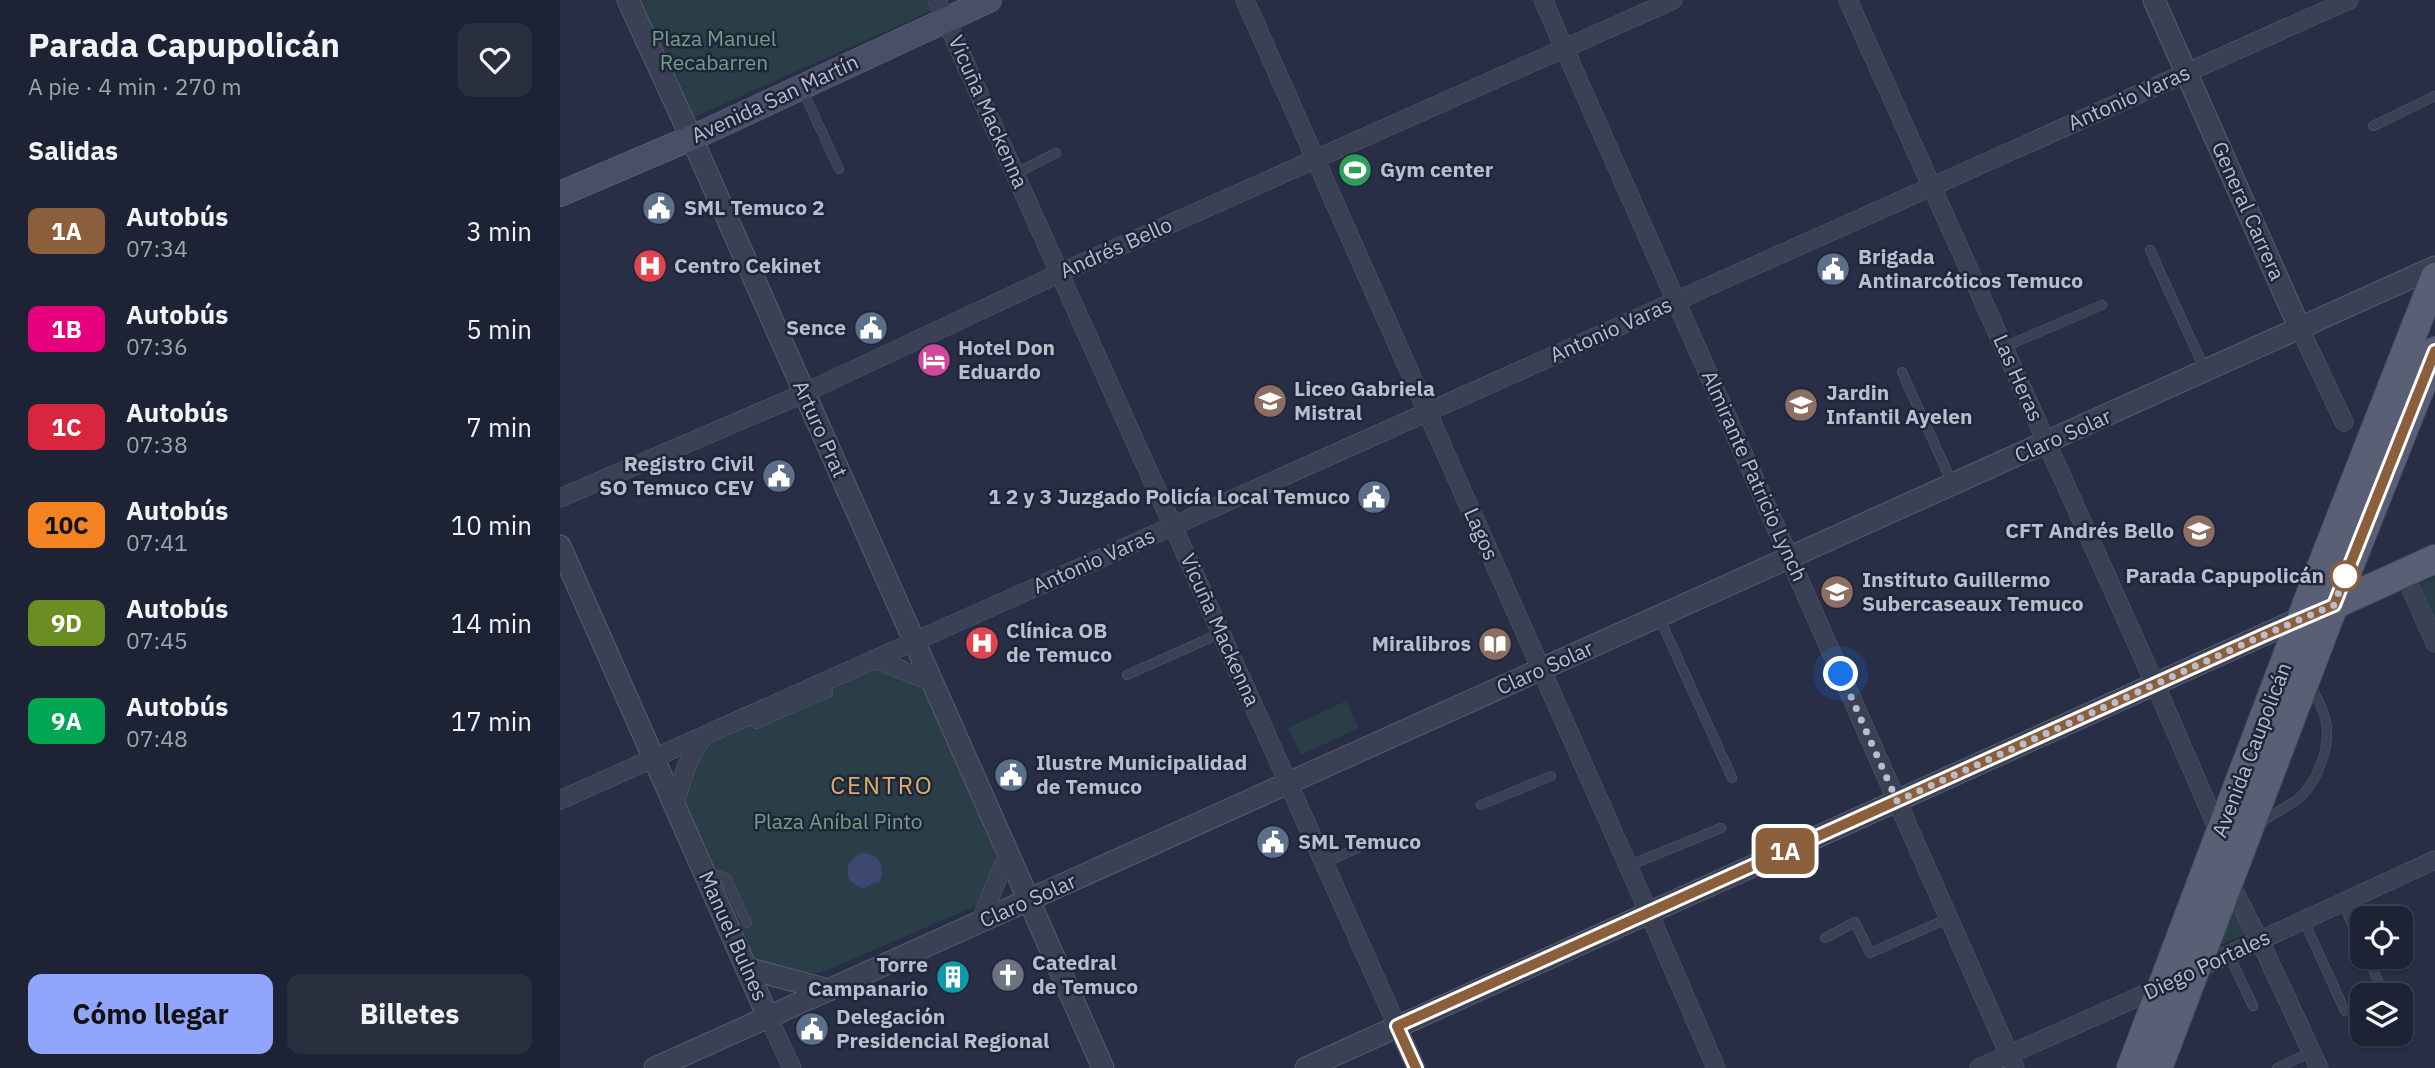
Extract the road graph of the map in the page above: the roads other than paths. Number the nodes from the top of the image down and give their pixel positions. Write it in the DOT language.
graph roads {
  1 [pos="628,0"];
  2 [pos="989,0"];
  3 [pos="1245,0"];
  4 [pos="1543,0"];
  5 [pos="1673,0"];
  6 [pos="1848,0"];
  7 [pos="2154,0"];
  8 [pos="2348,0"];
  9 [pos="942,10"];
  10 [pos="1565,48"];
  11 [pos="2186,72"];
  12 [pos="801,87"];
  13 [pos="2435,96"];
  14 [pos="2373,126"];
  15 [pos="691,138"];
  16 [pos="1056,153"];
  17 [pos="1315,160"];
  18 [pos="839,170"];
  19 [pos="1015,174"];
  20 [pos="1932,186"];
  21 [pos="560,194"];
  22 [pos="2150,250"];
  23 [pos="2435,267"];
  24 [pos="1060,274"];
  25 [pos="2435,276"];
  26 [pos="1676,301"];
  27 [pos="2102,304"];
  28 [pos="2300,329"];
  29 [pos="2004,347"];
  30 [pos="2435,351"];
  31 [pos="2206,371"];
  32 [pos="1902,372"];
  33 [pos="804,393"];
  34 [pos="1427,412"];
  35 [pos="2344,422"];
  36 [pos="2047,443"];
  37 [pos="1953,485"];
  38 [pos="560,498"];
  39 [pos="1173,526"];
  40 [pos="560,546"];
  41 [pos="1790,558"];
  42 [pos="2435,559"];
  43 [pos="2404,573"];
  44 [pos="2334,605"];
  45 [pos="1659,617"];
  46 [pos="2301,618"];
  47 [pos="1221,633"];
  48 [pos="914,641"];
  49 [pos="2435,643"];
  50 [pos="874,659"];
  51 [pos="2310,667"];
  52 [pos="1542,670"];
  53 [pos="1127,675"];
  54 [pos="932,682"];
  55 [pos="2155,684"];
  56 [pos="828,693"];
  57 [pos="790,703"];
  58 [pos="703,736"];
  59 [pos="653,758"];
  60 [pos="1550,776"];
  61 [pos="1732,778"];
  62 [pos="1288,783"];
  63 [pos="560,800"];
  64 [pos="1897,801"];
  65 [pos="674,805"];
  66 [pos="1481,805"];
  67 [pos="1721,828"];
  68 [pos="2231,840"];
  69 [pos="1362,846"];
  70 [pos="1010,859"];
  71 [pos="2435,860"];
  72 [pos="1324,863"];
  73 [pos="1628,866"];
  74 [pos="705,871"];
  75 [pos="2229,881"];
  76 [pos="1028,901"];
  77 [pos="2343,903"];
  78 [pos="1649,913"];
  79 [pos="1949,918"];
  80 [pos="2350,919"];
  81 [pos="2304,920"];
  82 [pos="979,922"];
  83 [pos="747,923"];
  84 [pos="1825,938"];
  85 [pos="2259,941"];
  86 [pos="2229,955"];
  87 [pos="746,968"];
  88 [pos="2196,970"];
  89 [pos="2163,986"];
  90 [pos="829,990"];
  91 [pos="2253,1006"];
  92 [pos="2345,1010"];
  93 [pos="768,1017"];
  94 [pos="1397,1026"];
  95 [pos="2315,1060"];
  96 [pos="2012,1061"];
  97 [pos="655,1068"];
  98 [pos="792,1068"];
  99 [pos="1102,1068"];
  100 [pos="1306,1068"];
  101 [pos="1416,1068"];
  102 [pos="1716,1068"];
  103 [pos="1979,1068"];
  104 [pos="2131,1068"];
  105 [pos="2158,1068"];
  106 [pos="2277,1068"];
  1 -- 15 [label="street, Arturo Prat"];
  2 -- 9 [label="main road, Avenida San Martín"];
  3 -- 17 [label="street, Lagos"];
  4 -- 10 [label="street, Almirante Patricio Lynch"];
  5 -- 10 [label="street, Andrés Bello"];
  6 -- 20 [label="street, Las Heras"];
  7 -- 11 [label="street, General Carrera"];
  8 -- 11 [label="street, Antonio Varas"];
  9 -- 12 [label="main road, Avenida San Martín"];
  9 -- 19 [label="street, Vicuña Mackenna"];
  10 -- 17 [label="street, Andrés Bello"];
  10 -- 26 [label="street, Almirante Patricio Lynch"];
  11 -- 20 [label="street, Antonio Varas"];
  11 -- 28 [label="street, General Carrera"];
  12 -- 15 [label="main road, Avenida San Martín"];
  12 -- 18 [label="lane"];
  13 -- 14 [label="lane"];
  15 -- 21 [label="main road, Avenida San Martín"];
  15 -- 33 [label="street, Arturo Prat"];
  16 -- 19 [label="lane"];
  17 -- 24 [label="street, Andrés Bello"];
  17 -- 34 [label="street, Lagos"];
  19 -- 24 [label="street, Vicuña Mackenna"];
  20 -- 26 [label="street, Antonio Varas"];
  20 -- 29 [label="street, Las Heras"];
  22 -- 31 [label="lane"];
  23 -- 28 [label="street, Claro Solar"];
  24 -- 33 [label="street, Andrés Bello"];
  24 -- 39 [label="street, Vicuña Mackenna"];
  25 -- 46 [label="main road, Avenida Caupolicán"];
  26 -- 34 [label="street, Antonio Varas"];
  26 -- 41 [label="street, Almirante Patricio Lynch"];
  27 -- 29 [label="lane"];
  28 -- 31 [label="street, Claro Solar"];
  28 -- 35 [label="street, General Carrera"];
  29 -- 36 [label="street, Las Heras"];
  30 -- 44 [label="main road, Avenida Caupolicán"];
  31 -- 36 [label="street, Claro Solar"];
  32 -- 37 [label="lane"];
  33 -- 38 [label="street, Andrés Bello"];
  33 -- 48 [label="street, Arturo Prat"];
  34 -- 39 [label="street, Antonio Varas"];
  34 -- 52 [label="street, Lagos"];
  36 -- 37 [label="street, Claro Solar"];
  36 -- 55 [label="street, Las Heras"];
  37 -- 41 [label="street, Claro Solar"];
  39 -- 47 [label="street, Vicuña Mackenna"];
  39 -- 48 [label="street, Antonio Varas"];
  40 -- 59 [label="street, Manuel Bulnes"];
  41 -- 45 [label="street, Claro Solar"];
  41 -- 64 [label="street, Almirante Patricio Lynch"];
  42 -- 43 [label="main road"];
  43 -- 44 [label="main road"];
  43 -- 49 [label="street"];
  44 -- 46 [label="main road"];
  44 -- 51 [label="main road, Avenida Caupolicán"];
  45 -- 52 [label="street, Claro Solar"];
  45 -- 61 [label="lane"];
  46 -- 55 [label="street"];
  46 -- 68 [label="main road, Avenida Caupolicán"];
  47 -- 53 [label="lane"];
  47 -- 62 [label="street, Vicuña Mackenna"];
  48 -- 50 [label="street, Antonio Varas"];
  48 -- 54 [label="street, Arturo Prat"];
  50 -- 54 [label="street"];
  50 -- 57 [label="street, Antonio Varas"];
  51 -- 68 [label="main road, Avenida Caupolicán"];
  51 -- 68 [label="lane"];
  52 -- 62 [label="street, Claro Solar"];
  52 -- 73 [label="street, Lagos"];
  54 -- 70 [label="street, Arturo Prat"];
  55 -- 64 [label="street"];
  55 -- 68 [label="street, Las Heras"];
  56 -- 57 [label="lane"];
  57 -- 58 [label="street, Antonio Varas"];
  58 -- 59 [label="street, Antonio Varas"];
  58 -- 65 [label="street"];
  59 -- 63 [label="street, Antonio Varas"];
  59 -- 65 [label="street, Manuel Bulnes"];
  60 -- 66 [label="lane"];
  62 -- 72 [label="street, Vicuña Mackenna"];
  62 -- 76 [label="street, Claro Solar"];
  64 -- 78 [label="street"];
  64 -- 79 [label="street, Almirante Patricio Lynch"];
  65 -- 74 [label="street, Manuel Bulnes"];
  67 -- 73 [label="lane"];
  68 -- 75 [label="main road, Avenida Caupolicán"];
  68 -- 89 [label="main road, Avenida Caupolicán"];
  69 -- 72 [label="lane"];
  70 -- 76 [label="street, Arturo Prat"];
  70 -- 82 [label="street"];
  71 -- 77 [label="street, Diego Portales"];
  72 -- 94 [label="street, Vicuña Mackenna"];
  73 -- 78 [label="street, Lagos"];
  74 -- 83 [label="lane"];
  74 -- 87 [label="street, Manuel Bulnes"];
  75 -- 85 [label="street"];
  75 -- 88 [label="main road, Avenida Caupolicán"];
  76 -- 82 [label="street, Claro Solar"];
  76 -- 99 [label="street, Arturo Prat"];
  77 -- 80 [label="lane"];
  77 -- 81 [label="street, Diego Portales"];
  78 -- 94 [label="street"];
  78 -- 102 [label="street, Lagos"];
  79 -- 84 [label="lane"];
  79 -- 96 [label="street, Almirante Patricio Lynch"];
  81 -- 85 [label="street, Diego Portales"];
  81 -- 92 [label="lane"];
  82 -- 90 [label="street, Claro Solar"];
  85 -- 86 [label="street, Diego Portales"];
  85 -- 95 [label="street"];
  86 -- 88 [label="street, Diego Portales"];
  86 -- 91 [label="lane"];
  87 -- 90 [label="street"];
  87 -- 93 [label="street, Manuel Bulnes"];
  88 -- 89 [label="street, Diego Portales"];
  88 -- 105 [label="main road, Avenida Caupolicán"];
  89 -- 96 [label="street, Diego Portales"];
  89 -- 104 [label="main road, Avenida Caupolicán"];
  90 -- 93 [label="street, Claro Solar"];
  93 -- 97 [label="street, Claro Solar"];
  93 -- 98 [label="street, Manuel Bulnes"];
  94 -- 100 [label="street"];
  94 -- 101 [label="street, Vicuña Mackenna"];
  95 -- 106 [label="lane"];
  96 -- 103 [label="street, Diego Portales"];
}
